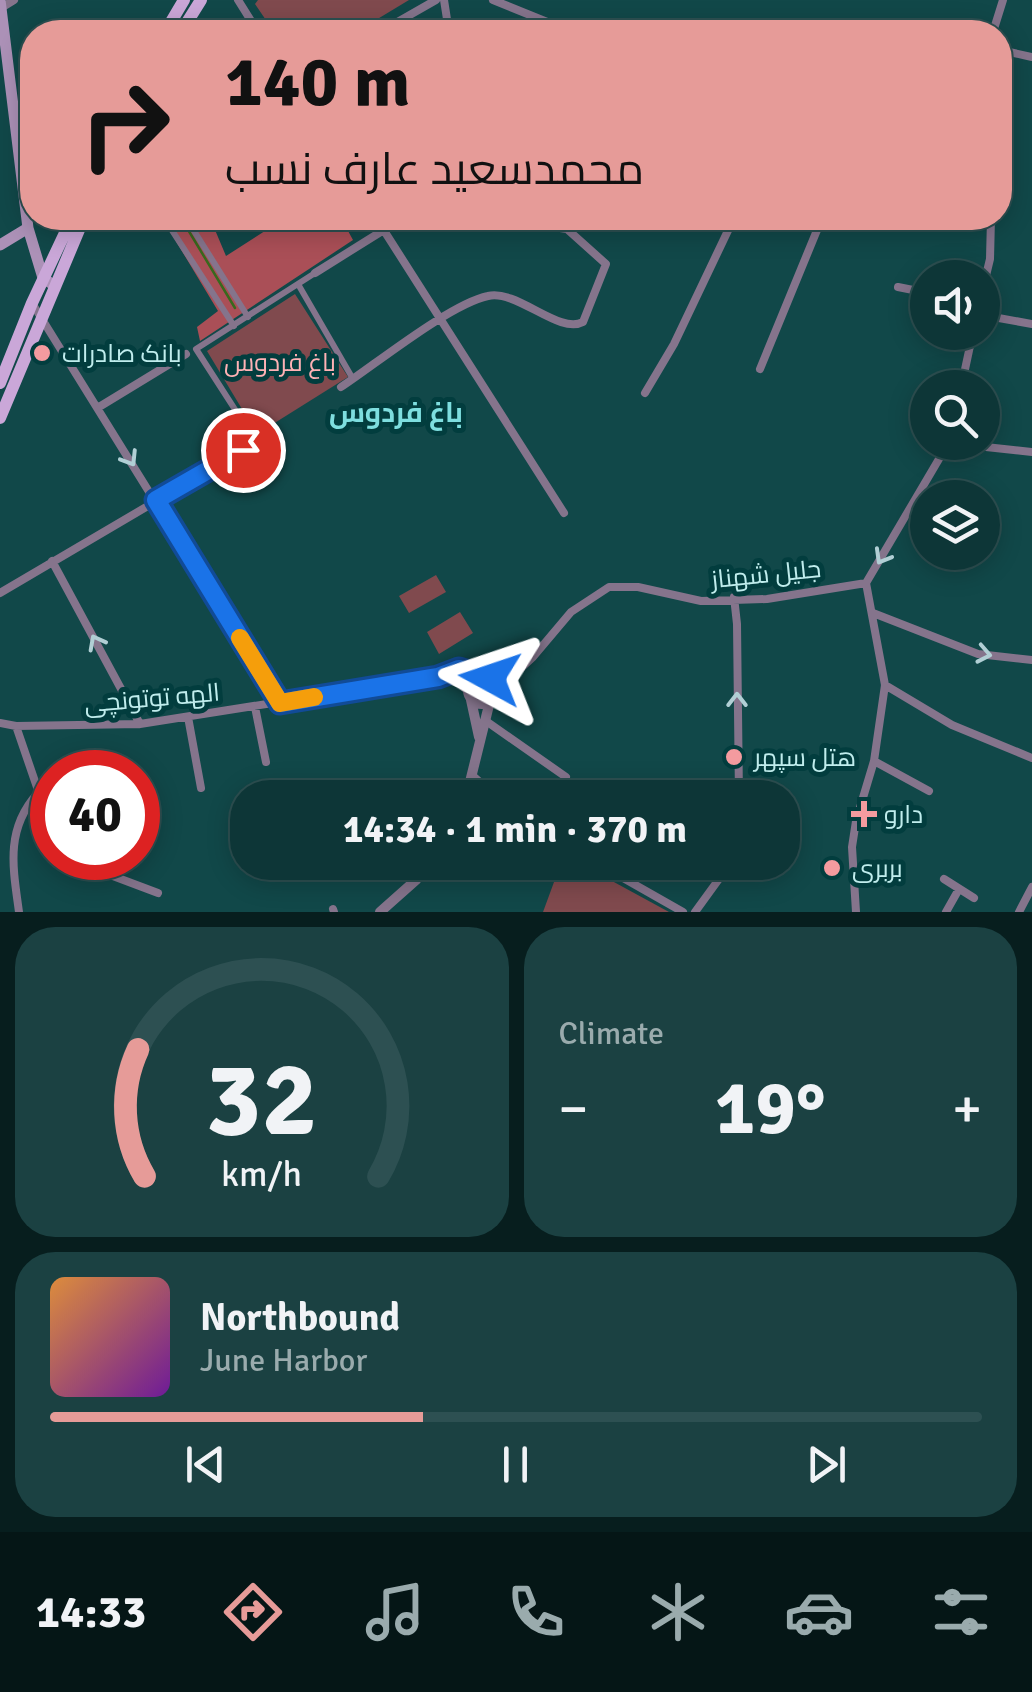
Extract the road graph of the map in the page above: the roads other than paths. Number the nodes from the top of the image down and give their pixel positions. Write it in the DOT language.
graph roads {
  1 [pos="0,0"];
  2 [pos="14,0"];
  3 [pos="436,0"];
  4 [pos="494,0"];
  5 [pos="1,8"];
  6 [pos="401,20"];
  7 [pos="543,20"];
  8 [pos="20,163"];
  9 [pos="25,230"];
  10 [pos="29,230"];
  11 [pos="68,230"];
  12 [pos="77,230"];
  13 [pos="172,230"];
  14 [pos="194,230"];
  15 [pos="384,230"];
  16 [pos="569,230"];
  17 [pos="728,230"];
  18 [pos="815,230"];
  19 [pos="991,230"];
  20 [pos="0,245"];
  21 [pos="990,260"];
  22 [pos="315,274"];
  23 [pos="49,282"];
  24 [pos="298,284"];
  25 [pos="898,287"];
  26 [pos="910,289"];
  27 [pos="32,304"];
  28 [pos="42,316"];
  29 [pos="248,317"];
  30 [pos="1000,318"];
  31 [pos="440,319"];
  32 [pos="1032,324"];
  33 [pos="234,326"];
  34 [pos="196,349"];
  35 [pos="186,354"];
  36 [pos="760,370"];
  37 [pos="354,378"];
  38 [pos="0,383"];
  39 [pos="341,387"];
  40 [pos="645,393"];
  41 [pos="99,407"];
  42 [pos="0,418"];
  43 [pos="266,436"];
  44 [pos="256,442"];
  45 [pos="1000,449"];
  46 [pos="243,450"];
  47 [pos="1032,452"];
  48 [pos="939,460"];
  49 [pos="156,500"];
  50 [pos="564,513"];
  51 [pos="52,560"];
  52 [pos="866,583"];
  53 [pos="0,593"];
  54 [pos="734,598"];
  55 [pos="873,613"];
  56 [pos="1032,660"];
  57 [pos="523,667"];
  58 [pos="484,676"];
  59 [pos="438,677"];
  60 [pos="886,686"];
  61 [pos="470,695"];
  62 [pos="492,696"];
  63 [pos="280,703"];
  64 [pos="254,707"];
  65 [pos="188,717"];
  66 [pos="486,721"];
  67 [pos="0,723"];
  68 [pos="140,724"];
  69 [pos="16,726"];
  70 [pos="481,744"];
  71 [pos="1032,758"];
  72 [pos="874,760"];
  73 [pos="266,762"];
  74 [pos="30,771"];
  75 [pos="473,776"];
  76 [pos="566,777"];
  77 [pos="472,780"];
  78 [pos="478,780"];
  79 [pos="738,780"];
  80 [pos="201,788"];
  81 [pos="929,791"];
  82 [pos="30,804"];
  83 [pos="944,879"];
  84 [pos="125,880"];
  85 [pos="411,880"];
  86 [pos="627,880"];
  87 [pos="719,880"];
  88 [pos="1032,887"];
  89 [pos="959,889"];
  90 [pos="158,892"];
  91 [pos="974,898"];
  92 [pos="19,912"];
  93 [pos="380,912"];
  94 [pos="683,912"];
  95 [pos="696,912"];
  96 [pos="856,912"];
  97 [pos="946,912"];
  98 [pos="1019,912"];
  1 -- 5 [label="main road"];
  2 -- 5 [label="street"];
  3 -- 6 [label="street"];
  4 -- 7 [label="street"];
  5 -- 8 [label="main road"];
  9 -- 20 [label="main road"];
  10 -- 23 [label="main road"];
  11 -- 23 [label="main road"];
  12 -- 23 [label="main road"];
  13 -- 33 [label="street"];
  14 -- 29 [label="street"];
  15 -- 22 [label="street"];
  15 -- 31 [label="street"];
  16 -- 31 [label="street"];
  17 -- 40 [label="street"];
  18 -- 36 [label="street"];
  19 -- 21 [label="street"];
  22 -- 24 [label="street"];
  23 -- 27 [label="main road"];
  23 -- 28 [label="main road"];
  24 -- 29 [label="street"];
  24 -- 37 [label="street"];
  25 -- 26 [label="street"];
  27 -- 28 [label="street"];
  27 -- 38 [label="main road"];
  28 -- 41 [label="street"];
  28 -- 42 [label="main road"];
  29 -- 33 [label="street"];
  30 -- 32 [label="street"];
  31 -- 37 [label="street"];
  31 -- 50 [label="street"];
  33 -- 34 [label="street"];
  34 -- 35 [label="street"];
  34 -- 44 [label="street"];
  35 -- 41 [label="street"];
  37 -- 39 [label="street"];
  41 -- 49 [label="street, one-way"];
  43 -- 44 [label="street"];
  44 -- 46 [label="street"];
  45 -- 47 [label="street"];
  46 -- 49 [label="street"];
  48 -- 52 [label="street, one-way"];
  49 -- 51 [label="street"];
  49 -- 63 [label="street"];
  51 -- 53 [label="street"];
  68 -- 51 [label="street, one-way"];
  52 -- 54 [label="street, جلیل شهناز"];
  52 -- 55 [label="street"];
  54 -- 57 [label="street, جلیل شهناز"];
  79 -- 54 [label="street, one-way"];
  55 -- 56 [label="street, one-way"];
  55 -- 60 [label="street"];
  57 -- 58 [label="street"];
  57 -- 62 [label="street, جلیل شهناز"];
  58 -- 59 [label="street, الهه توتونچی"];
  58 -- 61 [label="street"];
  58 -- 62 [label="street"];
  59 -- 61 [label="street"];
  59 -- 63 [label="street, الهه توتونچی"];
  60 -- 71 [label="street"];
  60 -- 72 [label="street"];
  61 -- 62 [label="street"];
  61 -- 70 [label="street"];
  62 -- 66 [label="street"];
  63 -- 64 [label="street, الهه توتونچی"];
  64 -- 65 [label="street, الهه توتونچی"];
  64 -- 73 [label="street"];
  65 -- 68 [label="street, الهه توتونچی"];
  65 -- 80 [label="street"];
  66 -- 70 [label="street"];
  66 -- 76 [label="street"];
  67 -- 69 [label="street, الهه توتونچی"];
  68 -- 69 [label="street, الهه توتونچی"];
  69 -- 74 [label="street"];
  70 -- 75 [label="street"];
  72 -- 81 [label="street"];
  72 -- 96 [label="street"];
  75 -- 77 [label="street"];
  75 -- 78 [label="street"];
  82 -- 92 [label="street"];
  83 -- 89 [label="street"];
  84 -- 90 [label="street"];
  85 -- 93 [label="street"];
  86 -- 94 [label="street"];
  87 -- 95 [label="street"];
  88 -- 98 [label="street"];
  89 -- 91 [label="street"];
  89 -- 97 [label="street"];
}
